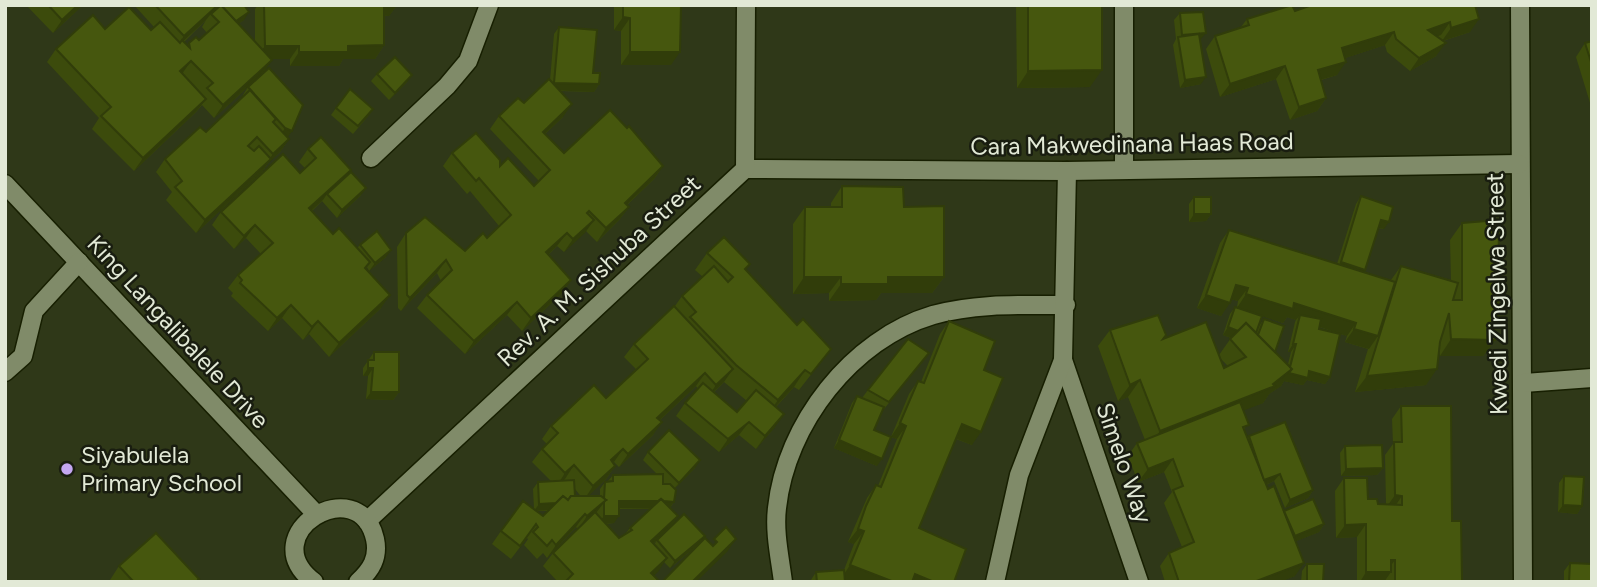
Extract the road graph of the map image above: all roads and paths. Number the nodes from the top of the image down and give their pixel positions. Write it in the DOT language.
graph roads {
  1 [pos="489,5"];
  2 [pos="746,5"];
  3 [pos="1124,5"];
  4 [pos="1520,5"];
  5 [pos="371,158"];
  6 [pos="1519,164"];
  7 [pos="745,169"];
  8 [pos="1124,169"];
  9 [pos="1067,171"];
  10 [pos="5,184"];
  11 [pos="79,262"];
  12 [pos="1066,305"];
  13 [pos="1063,359"];
  14 [pos="5,372"];
  15 [pos="1592,378"];
  16 [pos="1523,383"];
  17 [pos="316,514"];
  18 [pos="366,522"];
  19 [pos="369,578"];
  20 [pos="305,579"];
  21 [pos="783,582"];
  22 [pos="995,582"];
  23 [pos="1139,582"];
  24 [pos="1523,582"];
  1 -- 5 [label="street"];
  2 -- 7 [label="street"];
  3 -- 8 [label="street"];
  4 -- 6 [label="street, Kwedi Zingelwa Street"];
  6 -- 8 [label="street, Cara Makwedinana Haas Road"];
  6 -- 16 [label="street, Kwedi Zingelwa Street"];
  7 -- 9 [label="street, Cara Makwedinana Haas Road"];
  7 -- 18 [label="street, Rev. A. M. Sishuba Street"];
  8 -- 9 [label="street, Cara Makwedinana Haas Road"];
  9 -- 12 [label="street, Simelo Way"];
  10 -- 11 [label="street, King Langalibalele Drive"];
  11 -- 14 [label="street"];
  11 -- 17 [label="street, King Langalibalele Drive"];
  12 -- 13 [label="street, Simelo Way"];
  12 -- 21 [label="street"];
  13 -- 22 [label="street, Simelo Way"];
  13 -- 23 [label="street, Simelo Way"];
  15 -- 16 [label="street"];
  16 -- 24 [label="street, Kwedi Zingelwa Street"];
  17 -- 18 [label="street"];
  17 -- 20 [label="street"];
  18 -- 19 [label="street"];
}
